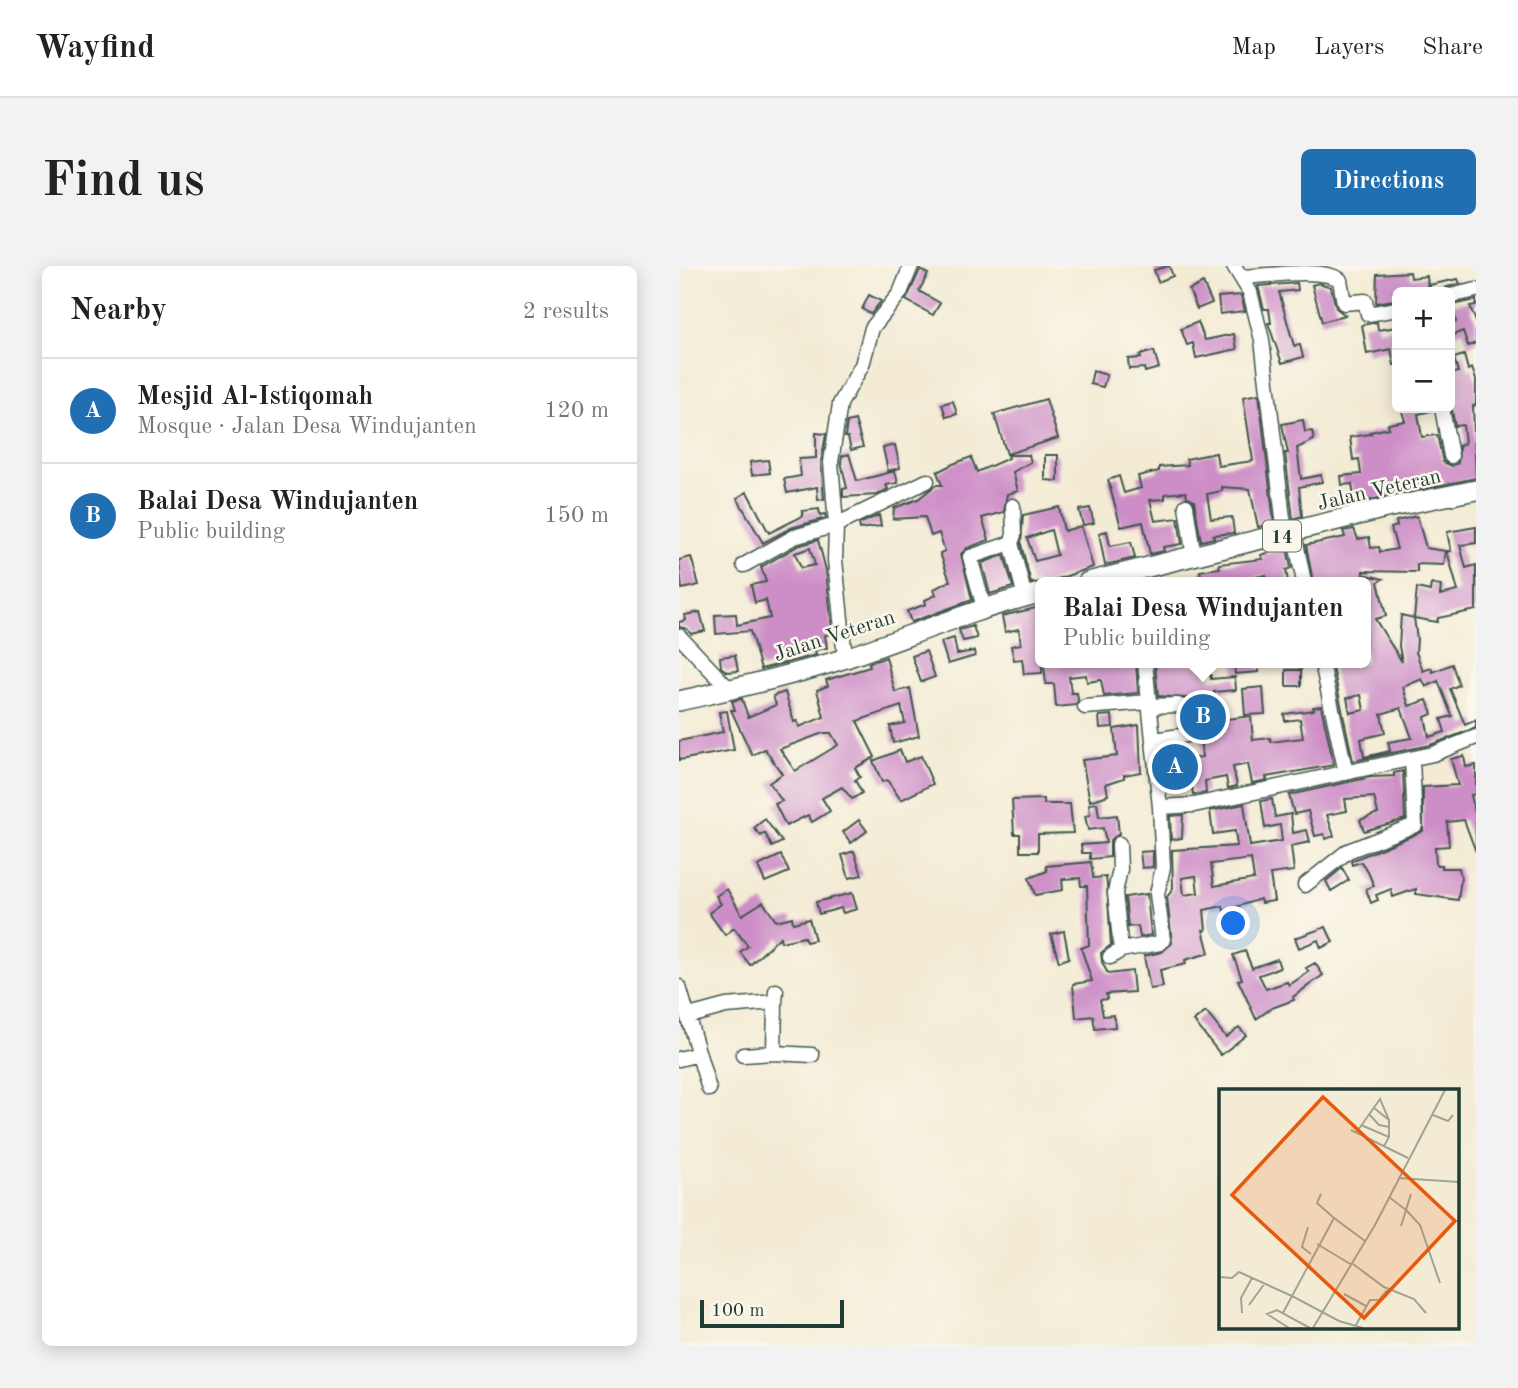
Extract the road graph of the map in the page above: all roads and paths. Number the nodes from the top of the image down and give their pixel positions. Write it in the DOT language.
graph roads {
  1 [pos="911,266"];
  2 [pos="1238,272"];
  3 [pos="1340,272"];
  4 [pos="1476,290"];
  5 [pos="1455,295"];
  6 [pos="1392,310"];
  7 [pos="1443,413"];
  8 [pos="1451,456"];
  9 [pos="927,481"];
  10 [pos="1476,490"];
  11 [pos="1013,506"];
  12 [pos="1186,506"];
  13 [pos="836,525"];
  14 [pos="1289,534"];
  15 [pos="1011,542"];
  16 [pos="1194,558"];
  17 [pos="744,565"];
  18 [pos="1136,577"];
  19 [pos="1302,577"];
  20 [pos="1033,595"];
  21 [pos="984,608"];
  22 [pos="679,636"];
  23 [pos="845,658"];
  24 [pos="1145,668"];
  25 [pos="1323,668"];
  26 [pos="730,690"];
  27 [pos="679,701"];
  28 [pos="1149,704"];
  29 [pos="1085,707"];
  30 [pos="1476,737"];
  31 [pos="1155,740"];
  32 [pos="1412,759"];
  33 [pos="1346,773"];
  34 [pos="1160,807"];
  35 [pos="1119,844"];
  36 [pos="1305,885"];
  37 [pos="679,987"];
  38 [pos="689,1016"];
  39 [pos="774,1053"];
  40 [pos="699,1054"];
  41 [pos="743,1055"];
  42 [pos="812,1055"];
  43 [pos="679,1059"];
  44 [pos="709,1089"];
  1 -- 13 [label="street"];
  2 -- 3 [label="street"];
  2 -- 14 [label="street"];
  3 -- 6 [label="street"];
  4 -- 5 [label="street"];
  7 -- 8 [label="street"];
  9 -- 13 [label="street"];
  10 -- 14 [label="highway, Jalan Veteran / 14"];
  11 -- 15 [label="street"];
  12 -- 16 [label="street"];
  13 -- 17 [label="street"];
  13 -- 23 [label="street"];
  14 -- 16 [label="highway, Jalan Veteran / 14"];
  14 -- 19 [label="street"];
  15 -- 20 [label="street"];
  15 -- 21 [label="street"];
  16 -- 18 [label="highway, Jalan Veteran / 14"];
  20 -- 21 [label="highway, Jalan Veteran"];
  21 -- 23 [label="highway, Jalan Veteran"];
  22 -- 26 [label="street"];
  23 -- 26 [label="highway, Jalan Veteran"];
  24 -- 28 [label="street"];
  25 -- 33 [label="street"];
  26 -- 27 [label="highway, Jalan Veteran"];
  28 -- 29 [label="street"];
  28 -- 31 [label="street"];
  28 -- 31 [label="street"];
  30 -- 32 [label="street"];
  31 -- 34 [label="street"];
  32 -- 33 [label="street"];
  32 -- 36 [label="street"];
  33 -- 34 [label="street"];
  34 -- 35 [label="street"];
  37 -- 38 [label="street"];
  38 -- 39 [label="street"];
  38 -- 40 [label="street"];
  39 -- 41 [label="street"];
  39 -- 42 [label="street"];
  40 -- 43 [label="street"];
  40 -- 44 [label="street"];
}
